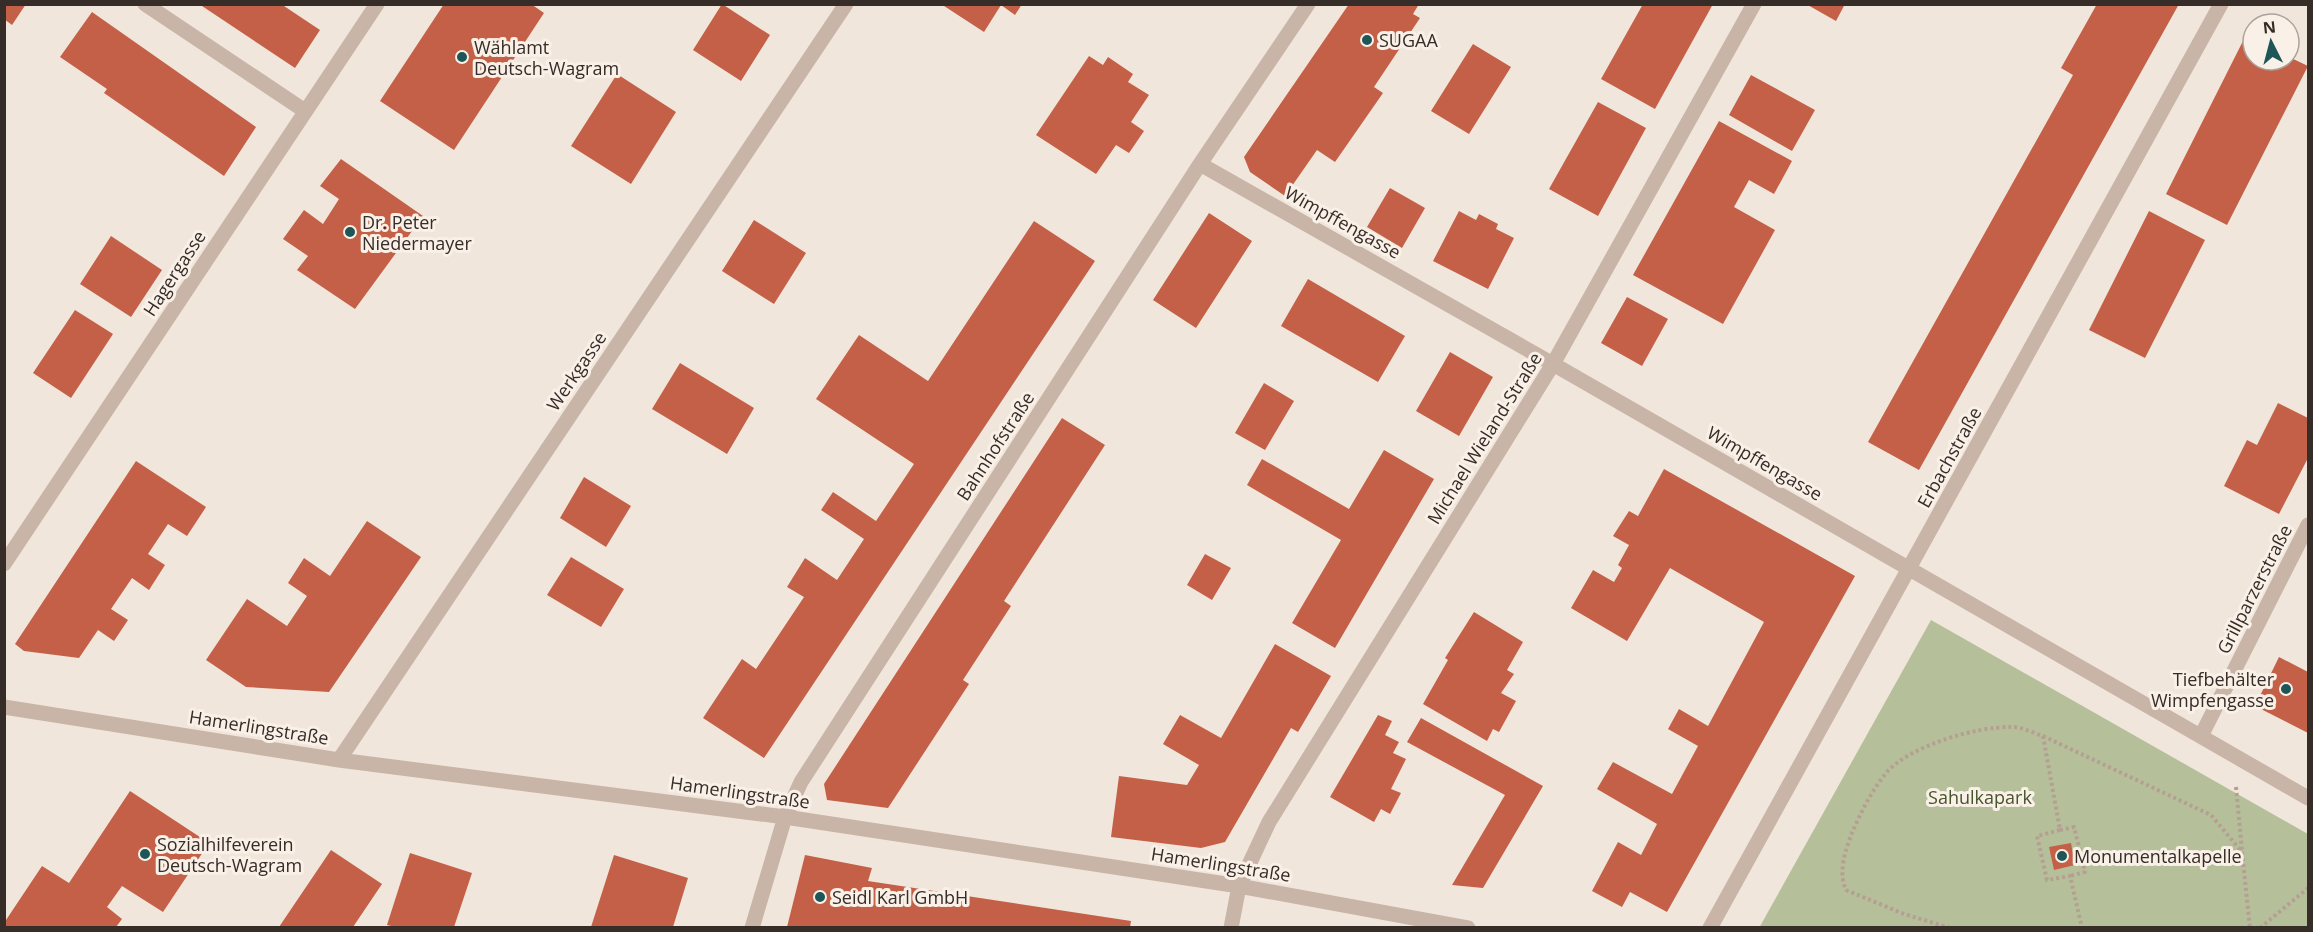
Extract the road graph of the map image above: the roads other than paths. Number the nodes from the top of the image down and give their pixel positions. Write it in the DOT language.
graph roads {
  1 [pos="145,4"];
  2 [pos="376,4"];
  3 [pos="846,4"];
  4 [pos="1308,4"];
  5 [pos="1754,4"];
  6 [pos="2221,4"];
  7 [pos="305,111"];
  8 [pos="1200,164"];
  9 [pos="1553,363"];
  10 [pos="2308,525"];
  11 [pos="4,564"];
  12 [pos="1909,570"];
  13 [pos="4,707"];
  14 [pos="2201,735"];
  15 [pos="339,760"];
  16 [pos="2308,798"];
  17 [pos="785,817"];
  18 [pos="1239,886"];
  19 [pos="752,927"];
  20 [pos="1231,927"];
  21 [pos="1468,927"];
  22 [pos="1710,927"];
  1 -- 7 [label="street"];
  2 -- 7 [label="street, Hagergasse"];
  3 -- 15 [label="street, Werkgasse"];
  4 -- 8 [label="street, Bahnhofstraße"];
  5 -- 9 [label="street, Michael Wieland-Straße"];
  6 -- 12 [label="street, Erbachstraße"];
  7 -- 11 [label="street, Hagergasse"];
  8 -- 9 [label="street, Wimpffengasse"];
  8 -- 17 [label="street, Bahnhofstraße"];
  9 -- 12 [label="street, Wimpffengasse"];
  9 -- 18 [label="street, Michael Wieland-Straße"];
  10 -- 14 [label="street, Grillparzerstraße"];
  12 -- 14 [label="street, Wimpffengasse"];
  12 -- 22 [label="street, Erbachstraße"];
  13 -- 15 [label="street, Hamerlingstraße"];
  14 -- 16 [label="street, Wimpffengasse"];
  15 -- 17 [label="street, Hamerlingstraße"];
  17 -- 18 [label="street, Hamerlingstraße"];
  17 -- 19 [label="street, Bahnhofstraße"];
  18 -- 20 [label="street, Michael Wieland-Straße"];
  18 -- 21 [label="street, Hamerlingstraße"];
}
